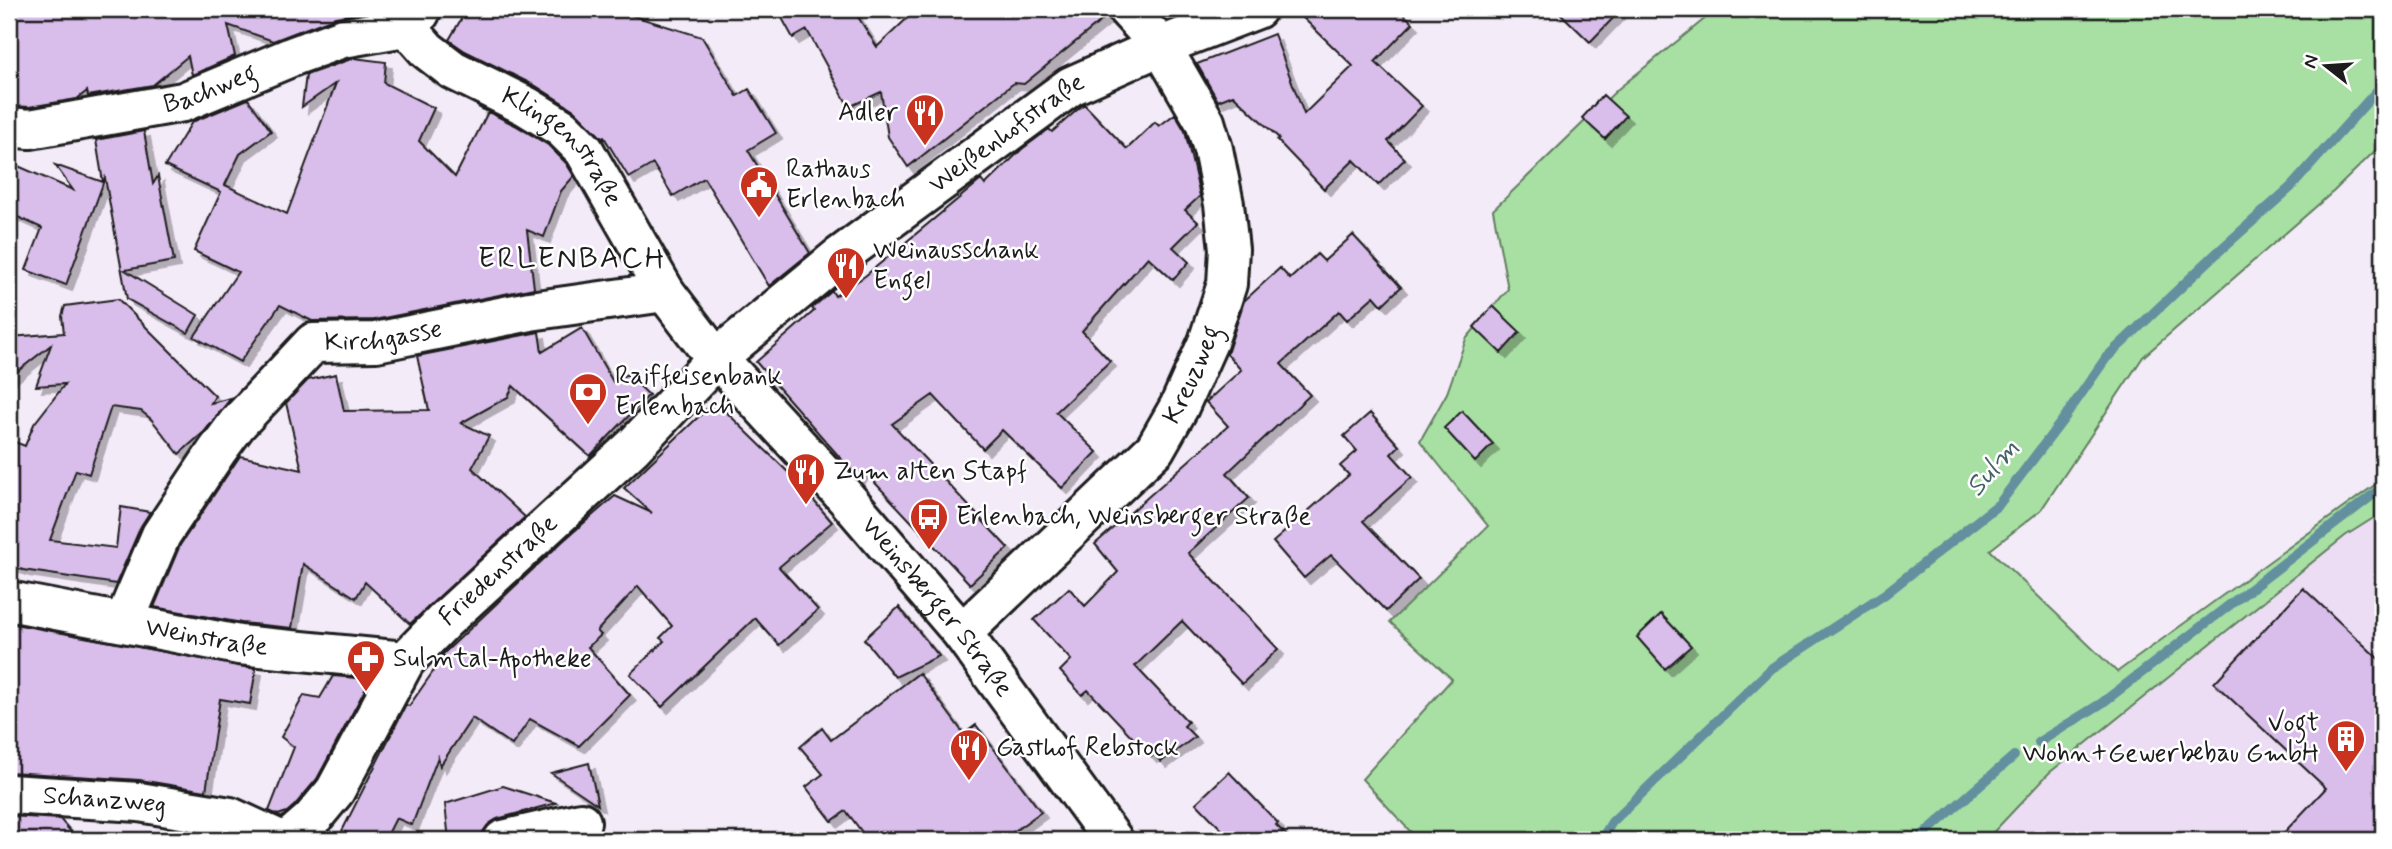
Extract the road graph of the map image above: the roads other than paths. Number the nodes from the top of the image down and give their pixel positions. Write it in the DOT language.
graph roads {
  1 [pos="1127,9"];
  2 [pos="1257,9"];
  3 [pos="407,15"];
  4 [pos="1161,46"];
  5 [pos="9,127"];
  6 [pos="665,292"];
  7 [pos="718,357"];
  8 [pos="9,601"];
  9 [pos="124,622"];
  10 [pos="962,633"];
  11 [pos="405,661"];
  12 [pos="9,794"];
  13 [pos="581,822"];
  14 [pos="280,840"];
  15 [pos="288,840"];
  16 [pos="503,840"];
  17 [pos="1113,840"];
  1 -- 4 [label="street, Kreuzweg"];
  2 -- 4 [label="street, Weißenhofstraße"];
  3 -- 5 [label="street, Bachweg"];
  3 -- 6 [label="street, Klingenstraße"];
  4 -- 7 [label="street, Weißenhofstraße"];
  4 -- 10 [label="street, Kreuzweg"];
  6 -- 7 [label="street, Klingenstraße"];
  6 -- 9 [label="street, Kirchgasse"];
  7 -- 10 [label="street, Weinsberger Straße"];
  7 -- 11 [label="street, Friedenstraße"];
  8 -- 9 [label="street, Weinstraße"];
  9 -- 11 [label="street, Weinstraße"];
  10 -- 17 [label="street, Weinsberger Straße"];
  11 -- 15 [label="street, Friedenstraße"];
  12 -- 14 [label="street, Schanzweg"];
  13 -- 16 [label="street"];
}
